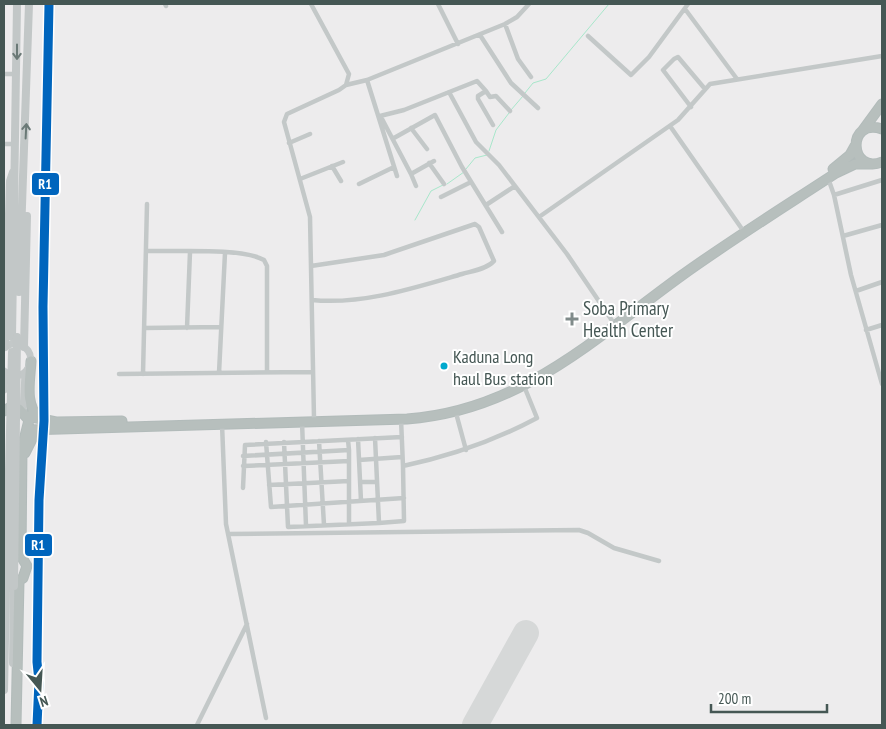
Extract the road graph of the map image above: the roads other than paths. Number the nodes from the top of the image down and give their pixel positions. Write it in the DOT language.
graph roads {
  1 [pos="17,4"];
  2 [pos="29,4"];
  3 [pos="312,4"];
  4 [pos="438,4"];
  5 [pos="529,4"];
  6 [pos="688,4"];
  7 [pos="685,9"];
  8 [pos="505,24"];
  9 [pos="480,34"];
  10 [pos="588,36"];
  11 [pos="458,44"];
  12 [pos="882,56"];
  13 [pos="4,74"];
  14 [pos="17,74"];
  15 [pos="531,77"];
  16 [pos="737,79"];
  17 [pos="367,80"];
  18 [pos="346,84"];
  19 [pos="705,89"];
  20 [pos="486,91"];
  21 [pos="449,92"];
  22 [pos="882,104"];
  23 [pos="538,108"];
  24 [pos="691,108"];
  25 [pos="510,111"];
  26 [pos="381,116"];
  27 [pos="493,125"];
  28 [pos="670,126"];
  29 [pos="411,128"];
  30 [pos="882,129"];
  31 [pos="310,134"];
  32 [pos="859,134"];
  33 [pos="394,138"];
  34 [pos="289,143"];
  35 [pos="4,144"];
  36 [pos="15,144"];
  37 [pos="855,146"];
  38 [pos="427,149"];
  39 [pos="343,162"];
  40 [pos="882,162"];
  41 [pos="24,164"];
  42 [pos="871,164"];
  43 [pos="15,165"];
  44 [pos="332,166"];
  45 [pos="394,167"];
  46 [pos="411,174"];
  47 [pos="398,176"];
  48 [pos="300,178"];
  49 [pos="828,178"];
  50 [pos="882,180"];
  51 [pos="341,181"];
  52 [pos="471,182"];
  53 [pos="359,184"];
  54 [pos="444,184"];
  55 [pos="416,186"];
  56 [pos="515,186"];
  57 [pos="834,195"];
  58 [pos="440,197"];
  59 [pos="147,204"];
  60 [pos="486,205"];
  61 [pos="539,217"];
  62 [pos="882,225"];
  63 [pos="742,229"];
  64 [pos="502,232"];
  65 [pos="843,236"];
  66 [pos="146,251"];
  67 [pos="190,252"];
  68 [pos="226,253"];
  69 [pos="311,266"];
  70 [pos="5,271"];
  71 [pos="882,282"];
  72 [pos="856,291"];
  73 [pos="312,300"];
  74 [pos="613,322"];
  75 [pos="882,325"];
  76 [pos="221,327"];
  77 [pos="144,328"];
  78 [pos="186,328"];
  79 [pos="866,330"];
  80 [pos="15,337"];
  81 [pos="24,347"];
  82 [pos="4,348"];
  83 [pos="31,361"];
  84 [pos="267,372"];
  85 [pos="313,372"];
  86 [pos="25,373"];
  87 [pos="219,373"];
  88 [pos="119,374"];
  89 [pos="143,374"];
  90 [pos="4,376"];
  91 [pos="882,384"];
  92 [pos="524,386"];
  93 [pos="4,390"];
  94 [pos="4,409"];
  95 [pos="456,412"];
  96 [pos="25,413"];
  97 [pos="314,418"];
  98 [pos="401,420"];
  99 [pos="302,422"];
  100 [pos="222,424"];
  101 [pos="43,425"];
  102 [pos="25,432"];
  103 [pos="4,435"];
  104 [pos="402,437"];
  105 [pos="375,438"];
  106 [pos="358,439"];
  107 [pos="348,440"];
  108 [pos="319,441"];
  109 [pos="266,442"];
  110 [pos="284,442"];
  111 [pos="302,442"];
  112 [pos="250,444"];
  113 [pos="349,450"];
  114 [pos="466,450"];
  115 [pos="320,451"];
  116 [pos="284,452"];
  117 [pos="302,452"];
  118 [pos="267,454"];
  119 [pos="251,455"];
  120 [pos="244,456"];
  121 [pos="402,457"];
  122 [pos="376,458"];
  123 [pos="22,460"];
  124 [pos="359,460"];
  125 [pos="349,461"];
  126 [pos="302,462"];
  127 [pos="320,462"];
  128 [pos="285,463"];
  129 [pos="267,464"];
  130 [pos="243,466"];
  131 [pos="403,466"];
  132 [pos="349,479"];
  133 [pos="360,480"];
  134 [pos="321,482"];
  135 [pos="377,482"];
  136 [pos="303,483"];
  137 [pos="269,484"];
  138 [pos="286,484"];
  139 [pos="243,488"];
  140 [pos="404,498"];
  141 [pos="378,499"];
  142 [pos="360,501"];
  143 [pos="349,502"];
  144 [pos="323,504"];
  145 [pos="304,505"];
  146 [pos="287,506"];
  147 [pos="379,523"];
  148 [pos="349,524"];
  149 [pos="324,525"];
  150 [pos="306,526"];
  151 [pos="228,534"];
  152 [pos="4,554"];
  153 [pos="21,556"];
  154 [pos="659,561"];
  155 [pos="11,584"];
  156 [pos="247,624"];
  157 [pos="4,690"];
  158 [pos="266,718"];
  159 [pos="13,725"];
  160 [pos="16,725"];
  161 [pos="196,725"];
  1 -- 14 [label="main road, one-way"];
  41 -- 2 [label="main road, one-way"];
  3 -- 18 [label="street"];
  4 -- 11 [label="street"];
  5 -- 8 [label="street"];
  6 -- 7 [label="street"];
  7 -- 10 [label="street"];
  7 -- 16 [label="street"];
  8 -- 9 [label="street"];
  8 -- 15 [label="street"];
  9 -- 11 [label="street"];
  9 -- 23 [label="street"];
  11 -- 17 [label="street"];
  12 -- 16 [label="street"];
  13 -- 14 [label="street"];
  14 -- 36 [label="main road"];
  16 -- 19 [label="street"];
  17 -- 18 [label="street"];
  17 -- 26 [label="street"];
  18 -- 34 [label="street"];
  19 -- 24 [label="street"];
  19 -- 24 [label="street"];
  20 -- 21 [label="street"];
  20 -- 25 [label="street"];
  20 -- 27 [label="street"];
  21 -- 26 [label="street"];
  21 -- 56 [label="street"];
  22 -- 32 [label="highway"];
  24 -- 28 [label="street"];
  26 -- 33 [label="street"];
  26 -- 45 [label="street"];
  28 -- 61 [label="street"];
  28 -- 63 [label="street"];
  29 -- 33 [label="street"];
  29 -- 38 [label="street"];
  29 -- 52 [label="street"];
  30 -- 32 [label="highway"];
  31 -- 34 [label="street"];
  32 -- 37 [label="highway"];
  33 -- 46 [label="street"];
  34 -- 48 [label="street"];
  35 -- 36 [label="street"];
  36 -- 43 [label="main road"];
  37 -- 42 [label="highway"];
  37 -- 63 [label="highway"];
  39 -- 44 [label="street"];
  40 -- 42 [label="highway"];
  41 -- 80 [label="main road"];
  41 -- 81 [label="main road"];
  42 -- 49 [label="highway"];
  43 -- 70 [label="main road"];
  43 -- 80 [label="main road"];
  44 -- 48 [label="street"];
  44 -- 51 [label="street"];
  45 -- 47 [label="street"];
  45 -- 53 [label="street"];
  46 -- 54 [label="street"];
  46 -- 55 [label="street"];
  48 -- 69 [label="street"];
  49 -- 57 [label="street"];
  49 -- 92 [label="highway"];
  50 -- 57 [label="street"];
  52 -- 58 [label="street"];
  52 -- 60 [label="street"];
  56 -- 60 [label="street"];
  56 -- 61 [label="street"];
  57 -- 65 [label="street"];
  59 -- 66 [label="street"];
  60 -- 64 [label="street"];
  61 -- 74 [label="street"];
  62 -- 65 [label="street"];
  63 -- 74 [label="highway"];
  65 -- 72 [label="street"];
  66 -- 67 [label="street"];
  66 -- 77 [label="street"];
  67 -- 68 [label="street"];
  67 -- 78 [label="street"];
  68 -- 76 [label="street"];
  68 -- 84 [label="street"];
  69 -- 73 [label="street"];
  69 -- 73 [label="street"];
  70 -- 82 [label="main road"];
  71 -- 72 [label="street"];
  72 -- 79 [label="street"];
  73 -- 85 [label="street"];
  74 -- 97 [label="highway"];
  75 -- 79 [label="street"];
  76 -- 78 [label="street"];
  76 -- 87 [label="street"];
  77 -- 78 [label="street"];
  77 -- 89 [label="street"];
  79 -- 91 [label="street"];
  80 -- 155 [label="main road, bridge"];
  81 -- 82 [label="main road"];
  81 -- 83 [label="main road"];
  83 -- 86 [label="main road"];
  83 -- 101 [label="highway"];
  84 -- 85 [label="street"];
  84 -- 87 [label="street"];
  85 -- 97 [label="street"];
  86 -- 90 [label="main road"];
  86 -- 96 [label="main road"];
  87 -- 89 [label="street"];
  88 -- 89 [label="street"];
  90 -- 93 [label="main road"];
  92 -- 95 [label="highway"];
  92 -- 114 [label="street"];
  94 -- 96 [label="highway"];
  95 -- 98 [label="highway"];
  95 -- 114 [label="street"];
  96 -- 101 [label="highway"];
  96 -- 102 [label="highway"];
  97 -- 101 [label="highway"];
  98 -- 99 [label="highway"];
  98 -- 104 [label="street"];
  99 -- 100 [label="highway"];
  99 -- 111 [label="street"];
  100 -- 101 [label="highway"];
  100 -- 151 [label="street"];
  101 -- 102 [label="highway"];
  101 -- 123 [label="highway"];
  102 -- 103 [label="highway"];
  102 -- 123 [label="highway"];
  104 -- 105 [label="street"];
  104 -- 121 [label="street"];
  105 -- 106 [label="street"];
  105 -- 122 [label="street"];
  106 -- 107 [label="street"];
  106 -- 124 [label="street"];
  107 -- 108 [label="street"];
  107 -- 113 [label="street"];
  108 -- 111 [label="street"];
  108 -- 115 [label="street"];
  109 -- 110 [label="street"];
  109 -- 112 [label="street"];
  109 -- 118 [label="street"];
  110 -- 111 [label="street"];
  110 -- 116 [label="street"];
  111 -- 117 [label="street"];
  112 -- 119 [label="street"];
  112 -- 120 [label="street"];
  113 -- 115 [label="street"];
  113 -- 125 [label="street"];
  114 -- 131 [label="street"];
  115 -- 117 [label="street"];
  115 -- 127 [label="street"];
  116 -- 117 [label="street"];
  116 -- 118 [label="street"];
  116 -- 128 [label="street"];
  117 -- 126 [label="street"];
  118 -- 119 [label="street"];
  118 -- 129 [label="street"];
  119 -- 120 [label="street"];
  120 -- 130 [label="street"];
  121 -- 122 [label="street"];
  121 -- 131 [label="street"];
  122 -- 124 [label="street"];
  122 -- 135 [label="street"];
  123 -- 153 [label="highway"];
  124 -- 133 [label="street"];
  125 -- 127 [label="street"];
  125 -- 132 [label="street"];
  126 -- 127 [label="street"];
  126 -- 128 [label="street"];
  126 -- 136 [label="street"];
  127 -- 134 [label="street"];
  128 -- 129 [label="street"];
  128 -- 138 [label="street"];
  129 -- 130 [label="street"];
  129 -- 137 [label="street"];
  130 -- 139 [label="street"];
  131 -- 140 [label="street"];
  132 -- 133 [label="street"];
  132 -- 134 [label="street"];
  132 -- 143 [label="street"];
  133 -- 135 [label="street"];
  133 -- 142 [label="street"];
  134 -- 136 [label="street"];
  134 -- 144 [label="street"];
  135 -- 141 [label="street"];
  136 -- 138 [label="street"];
  136 -- 145 [label="street"];
  137 -- 138 [label="street"];
  137 -- 146 [label="street"];
  138 -- 146 [label="street"];
  140 -- 141 [label="street"];
  140 -- 147 [label="street"];
  141 -- 142 [label="street"];
  141 -- 147 [label="street"];
  142 -- 143 [label="street"];
  143 -- 144 [label="street"];
  143 -- 148 [label="street"];
  144 -- 145 [label="street"];
  144 -- 149 [label="street"];
  145 -- 146 [label="street"];
  145 -- 150 [label="street"];
  146 -- 150 [label="street"];
  147 -- 148 [label="street"];
  148 -- 149 [label="street"];
  149 -- 150 [label="street"];
  151 -- 154 [label="street"];
  151 -- 156 [label="street"];
  152 -- 153 [label="highway"];
  153 -- 155 [label="highway"];
  155 -- 157 [label="main road"];
  155 -- 159 [label="main road"];
  155 -- 160 [label="highway"];
  156 -- 158 [label="street"];
  156 -- 161 [label="street"];
}
